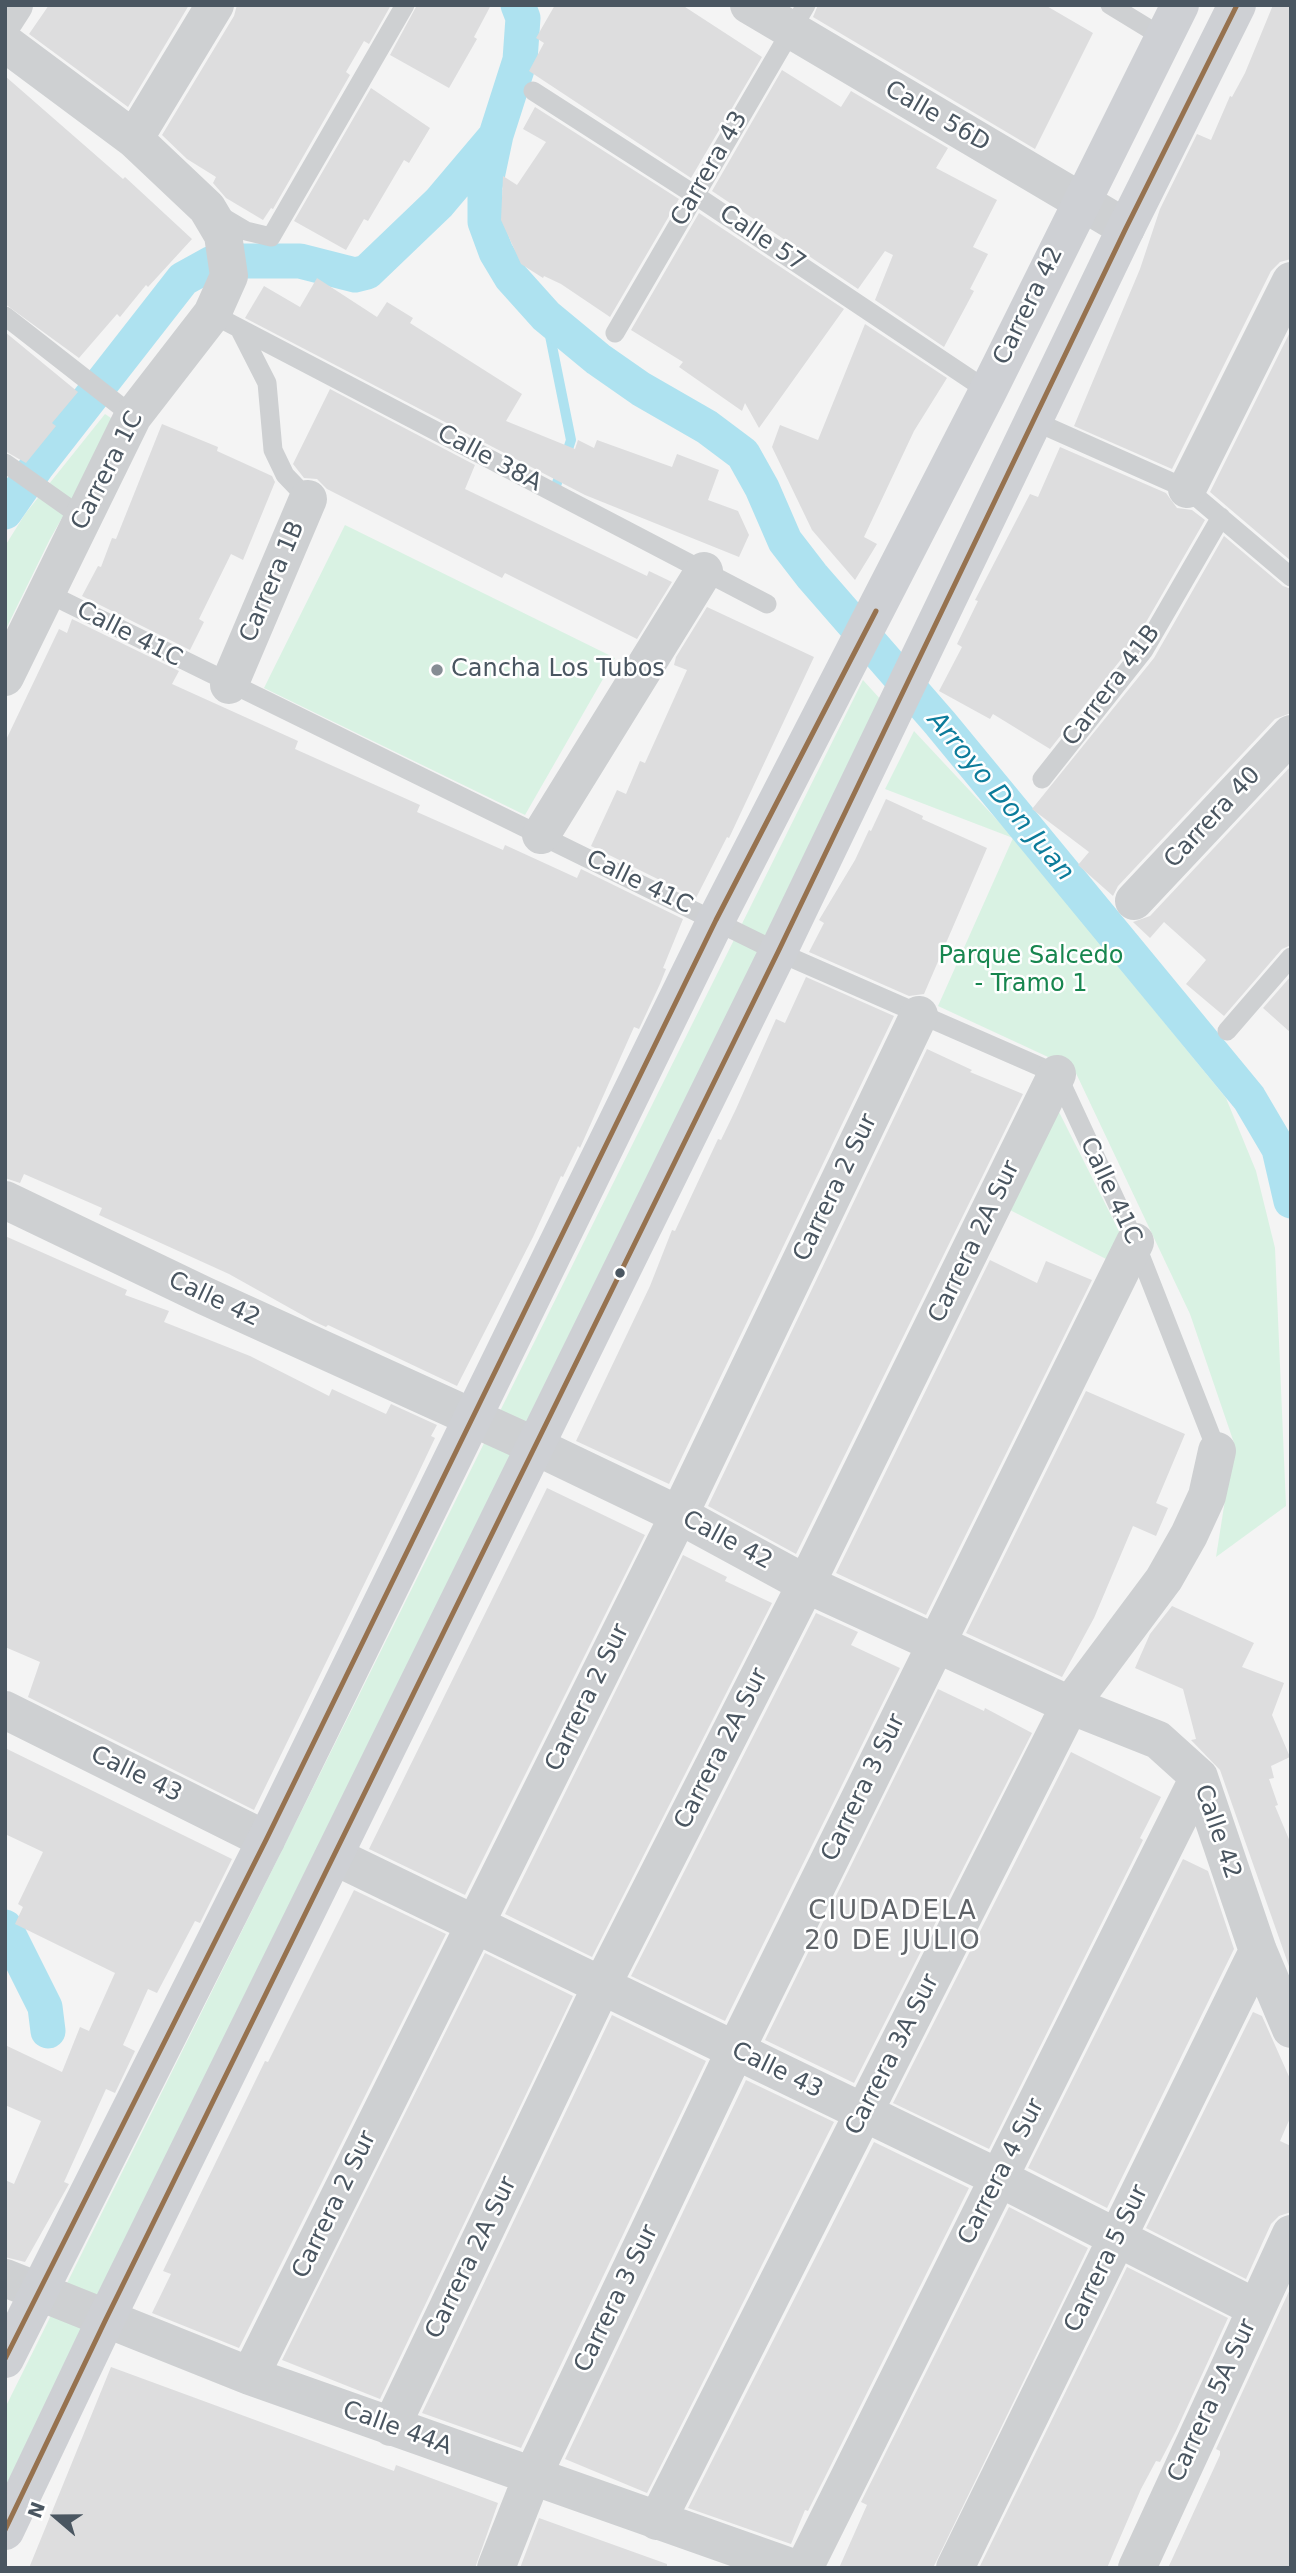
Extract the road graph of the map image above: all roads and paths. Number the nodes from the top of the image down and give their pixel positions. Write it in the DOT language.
graph roads {
  1 [pos="14,5"];
  2 [pos="215,5"];
  3 [pos="405,5"];
  4 [pos="749,5"];
  5 [pos="1111,5"];
  6 [pos="1237,5"];
  7 [pos="799,18"];
  8 [pos="5,19"];
  9 [pos="1172,22"];
  10 [pos="5,43"];
  11 [pos="533,91"];
  12 [pos="134,139"];
  13 [pos="695,195"];
  14 [pos="1081,200"];
  15 [pos="215,222"];
  16 [pos="1126,228"];
  17 [pos="1291,281"];
  18 [pos="5,316"];
  19 [pos="225,321"];
  20 [pos="615,333"];
  21 [pos="988,391"];
  22 [pos="121,407"];
  23 [pos="1034,421"];
  24 [pos="11,467"];
  25 [pos="1187,489"];
  26 [pos="309,499"];
  27 [pos="1221,517"];
  28 [pos="83,518"];
  29 [pos="704,571"];
  30 [pos="1291,577"];
  31 [pos="47,593"];
  32 [pos="767,604"];
  33 [pos="5,677"];
  34 [pos="229,685"];
  35 [pos="1291,734"];
  36 [pos="1042,779"];
  37 [pos="541,835"];
  38 [pos="1134,901"];
  39 [pos="716,920"];
  40 [pos="778,952"];
  41 [pos="1291,957"];
  42 [pos="919,1016"];
  43 [pos="1227,1031"];
  44 [pos="1058,1074"];
  45 [pos="5,1200"];
  46 [pos="1135,1242"];
  47 [pos="473,1418"];
  48 [pos="535,1446"];
  49 [pos="1217,1451"];
  50 [pos="679,1515"];
  51 [pos="806,1584"];
  52 [pos="935,1643"];
  53 [pos="1070,1705"];
  54 [pos="5,1710"];
  55 [pos="1199,1777"];
  56 [pos="266,1840"];
  57 [pos="334,1856"];
  58 [pos="475,1925"];
  59 [pos="1258,1951"];
  60 [pos="603,1985"];
  61 [pos="1291,2029"];
  62 [pos="735,2051"];
  63 [pos="863,2113"];
  64 [pos="999,2178"];
  65 [pos="1291,2234"];
  66 [pos="1116,2240"];
  67 [pos="21,2285"];
  68 [pos="1256,2308"];
  69 [pos="106,2319"];
  70 [pos="5,2359"];
  71 [pos="250,2376"];
  72 [pos="391,2427"];
  73 [pos="532,2477"];
  74 [pos="657,2521"];
  75 [pos="5,2531"];
  76 [pos="496,2568"];
  77 [pos="793,2568"];
  78 [pos="804,2568"];
  79 [pos="955,2568"];
  80 [pos="1137,2568"];
  1 -- 8 [label="street"];
  2 -- 12 [label="street"];
  3 -- 15 [label="lane"];
  4 -- 7 [label="street, Calle 56D"];
  5 -- 9 [label="lane"];
  6 -- 16 [label="street"];
  7 -- 13 [label="lane, Carrera 43"];
  7 -- 14 [label="street, Calle 56D"];
  9 -- 14 [label="street, Carrera 42"];
  10 -- 12 [label="street"];
  11 -- 13 [label="lane, Calle 57"];
  12 -- 15 [label="street"];
  13 -- 20 [label="lane, Carrera 43"];
  13 -- 21 [label="lane, Calle 57"];
  14 -- 16 [label="street, Calle 56D"];
  14 -- 21 [label="street, Carrera 42"];
  15 -- 19 [label="street, Carrera 1C"];
  16 -- 23 [label="street"];
  17 -- 25 [label="street"];
  18 -- 22 [label="lane"];
  19 -- 22 [label="street, Carrera 1C"];
  19 -- 26 [label="lane, Carrera 1B"];
  19 -- 29 [label="lane, Calle 38A"];
  21 -- 39 [label="street, Carrera 42"];
  22 -- 28 [label="street, Carrera 1C"];
  23 -- 25 [label="lane"];
  23 -- 40 [label="street"];
  24 -- 28 [label="lane"];
  25 -- 27 [label="lane"];
  26 -- 34 [label="street, Carrera 1B"];
  27 -- 30 [label="lane"];
  27 -- 36 [label="lane, Carrera 41B"];
  28 -- 31 [label="street, Carrera 1C"];
  29 -- 32 [label="lane, Calle 38A"];
  29 -- 37 [label="street"];
  31 -- 33 [label="street, Carrera 1C"];
  31 -- 34 [label="lane, Calle 41C"];
  34 -- 37 [label="lane, Calle 41C"];
  35 -- 38 [label="street, Carrera 40"];
  37 -- 39 [label="lane, Calle 41C"];
  39 -- 40 [label="lane, Calle 41C"];
  39 -- 47 [label="street, Carrera 42"];
  40 -- 42 [label="lane, Calle 41C"];
  40 -- 48 [label="street"];
  41 -- 43 [label="lane"];
  42 -- 44 [label="lane, Calle 41C"];
  42 -- 50 [label="street, Carrera 2 Sur"];
  44 -- 46 [label="lane, Calle 41C"];
  44 -- 51 [label="street, Carrera 2A Sur"];
  45 -- 47 [label="street, Calle 42"];
  46 -- 49 [label="lane, Calle 41C"];
  46 -- 52 [label="street, Carrera 3 Sur"];
  47 -- 48 [label="street, Calle 42"];
  47 -- 56 [label="street, Carrera 42"];
  48 -- 50 [label="street, Calle 42"];
  48 -- 57 [label="street"];
  49 -- 53 [label="street, Carrera 3A Sur"];
  50 -- 51 [label="street, Calle 42"];
  50 -- 58 [label="street, Carrera 2 Sur"];
  51 -- 52 [label="street, Calle 42"];
  51 -- 60 [label="street, Carrera 2A Sur"];
  52 -- 53 [label="street, Calle 42"];
  52 -- 62 [label="street, Carrera 3 Sur"];
  53 -- 55 [label="street, Calle 42"];
  53 -- 63 [label="street, Carrera 3A Sur"];
  54 -- 56 [label="street, Calle 43"];
  55 -- 59 [label="street, Calle 42"];
  55 -- 64 [label="street, Carrera 4 Sur"];
  56 -- 67 [label="street, Carrera 42"];
  57 -- 58 [label="street, Calle 43"];
  57 -- 69 [label="street"];
  58 -- 60 [label="street, Calle 43"];
  58 -- 71 [label="street, Carrera 2 Sur"];
  59 -- 61 [label="street, Calle 42"];
  59 -- 66 [label="street, Carrera 5 Sur"];
  60 -- 62 [label="street, Calle 43"];
  60 -- 72 [label="street, Carrera 2A Sur"];
  62 -- 63 [label="street, Calle 43"];
  62 -- 73 [label="street, Carrera 3 Sur"];
  63 -- 64 [label="street, Calle 43"];
  63 -- 74 [label="street, Carrera 3A Sur"];
  64 -- 66 [label="street, Calle 43"];
  64 -- 78 [label="street, Carrera 4 Sur"];
  65 -- 68 [label="street, Carrera 5A Sur"];
  66 -- 68 [label="street, Calle 43"];
  66 -- 79 [label="street, Carrera 5 Sur"];
  67 -- 69 [label="street, Calle 44A"];
  67 -- 70 [label="street, Carrera 42"];
  68 -- 80 [label="street, Carrera 5A Sur"];
  69 -- 71 [label="street, Calle 44A"];
  69 -- 75 [label="street"];
  71 -- 72 [label="street, Calle 44A"];
  72 -- 73 [label="street, Calle 44A"];
  73 -- 74 [label="street, Calle 44A"];
  73 -- 76 [label="street, Carrera 3 Sur"];
  74 -- 77 [label="street, Calle 44A"];
}
